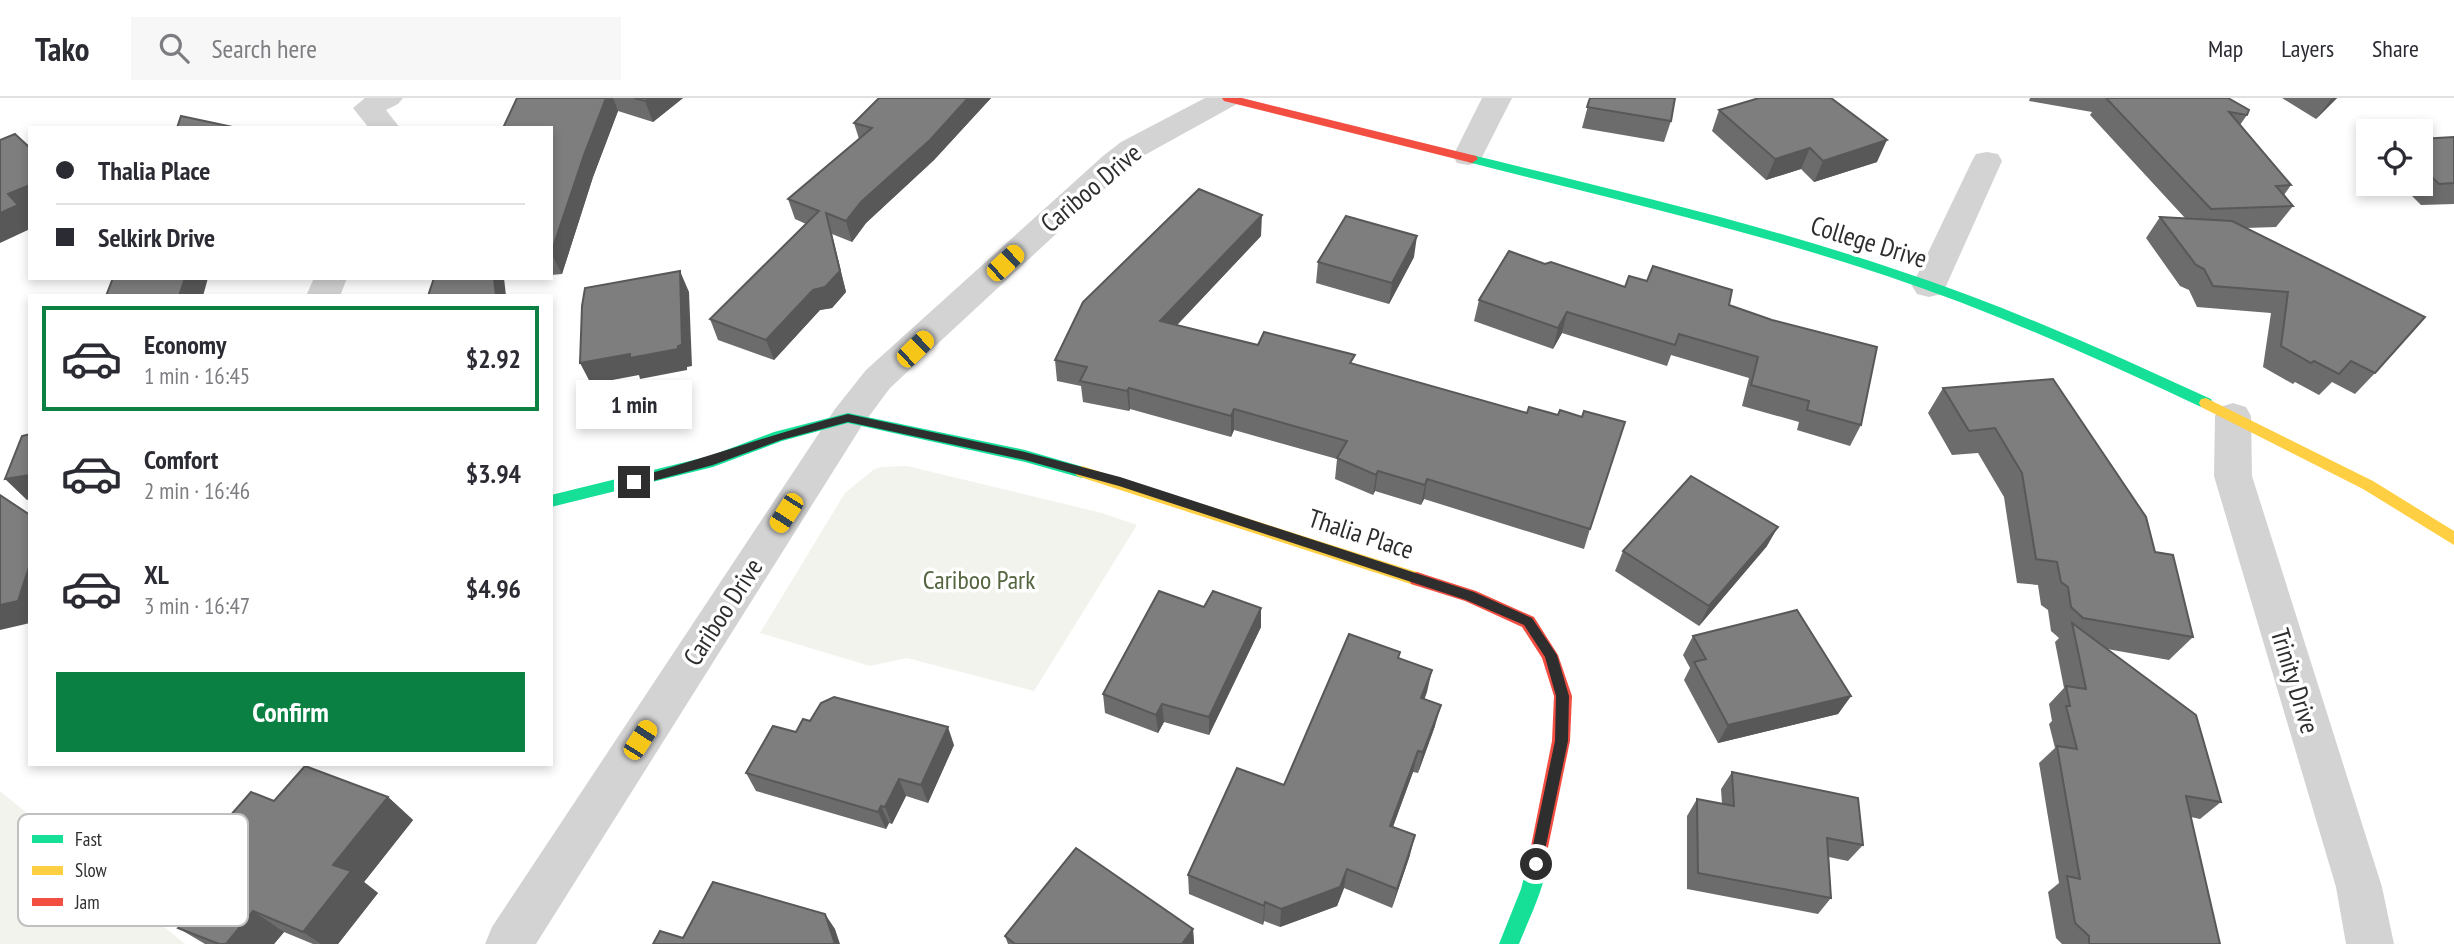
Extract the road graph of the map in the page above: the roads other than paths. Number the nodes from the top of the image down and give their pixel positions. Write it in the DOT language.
graph roads {
  1 [pos="1228,98"];
  2 [pos="1497,98"];
  3 [pos="1468,156"];
  4 [pos="1987,161"];
  5 [pos="1929,286"];
  6 [pos="2233,416"];
  7 [pos="848,418"];
  8 [pos="553,501"];
  9 [pos="2454,539"];
  10 [pos="509,944"];
  11 [pos="1509,944"];
  12 [pos="2370,944"];
  1 -- 3 [label="street, College Drive"];
  1 -- 7 [label="street, Cariboo Drive"];
  2 -- 3 [label="street"];
  3 -- 5 [label="street, College Drive"];
  4 -- 5 [label="street"];
  5 -- 6 [label="street, College Drive"];
  6 -- 9 [label="street, College Drive"];
  6 -- 12 [label="street, Trinity Drive"];
  7 -- 8 [label="street"];
  7 -- 10 [label="street, Cariboo Drive"];
  7 -- 11 [label="street, Thalia Place"];
}
